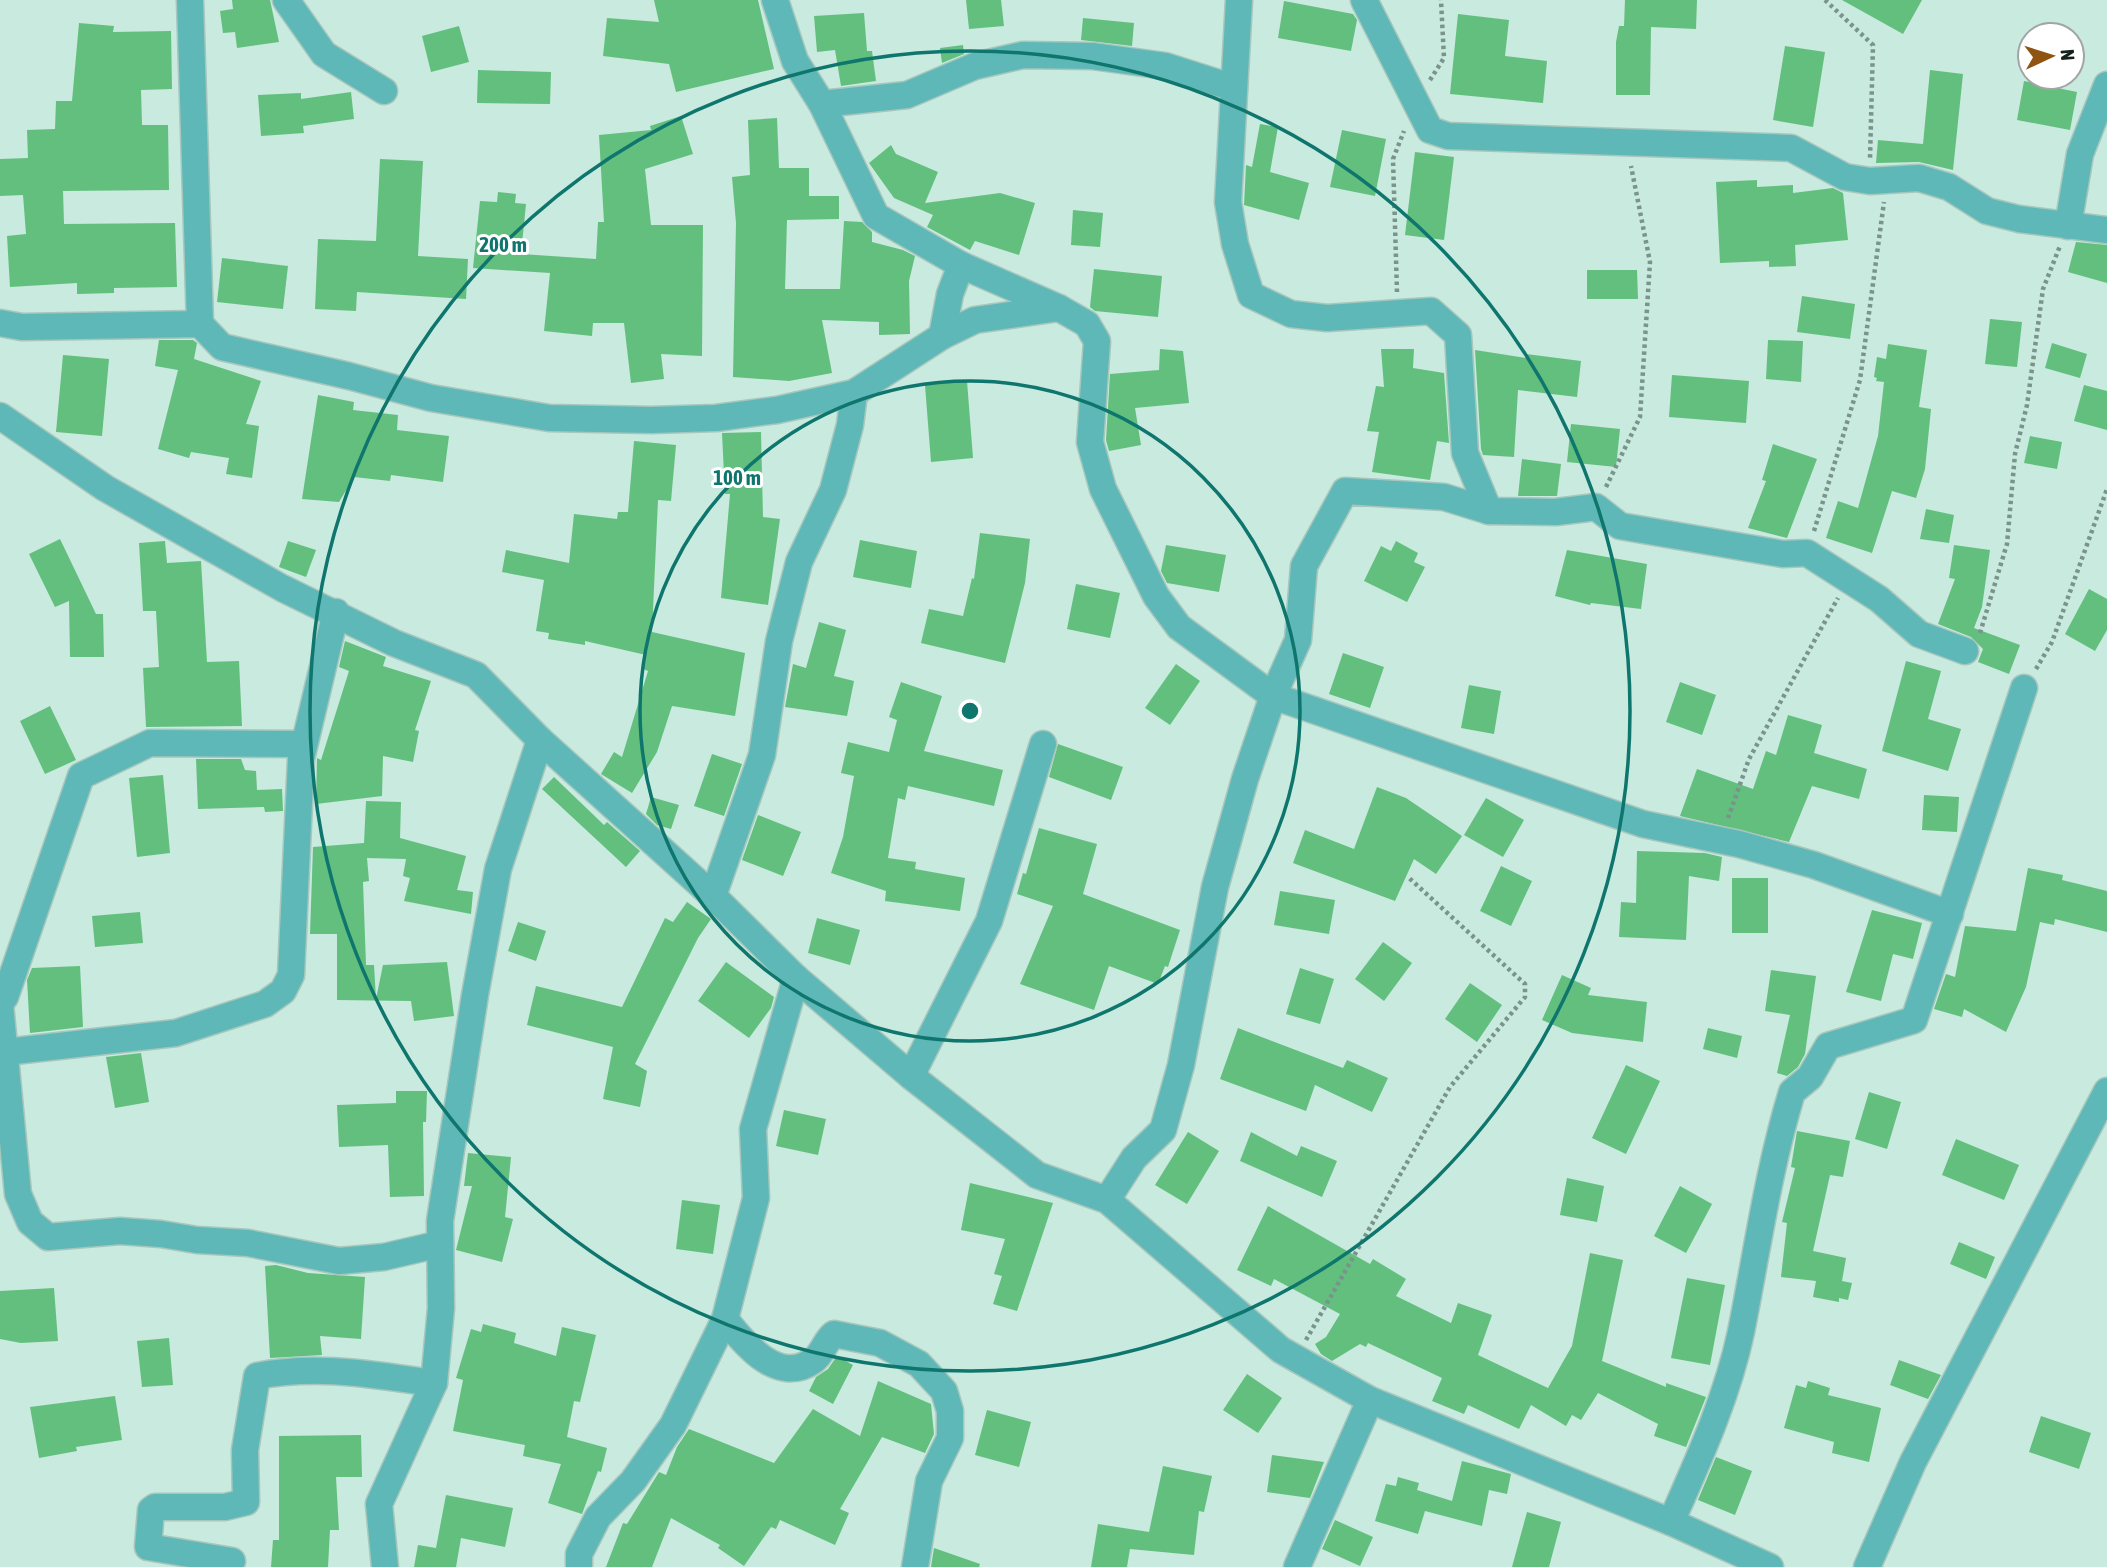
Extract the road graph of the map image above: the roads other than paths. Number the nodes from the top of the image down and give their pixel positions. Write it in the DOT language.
graph roads {
  1 [pos="190,0"];
  2 [pos="286,0"];
  3 [pos="1239,0"];
  4 [pos="1364,0"];
  5 [pos="776,2"];
  6 [pos="2107,85"];
  7 [pos="1234,88"];
  8 [pos="384,91"];
  9 [pos="822,104"];
  10 [pos="2068,226"];
  11 [pos="2107,230"];
  12 [pos="961,265"];
  13 [pos="1059,308"];
  14 [pos="0,323"];
  15 [pos="200,324"];
  16 [pos="942,336"];
  17 [pos="854,393"];
  18 [pos="0,416"];
  19 [pos="1489,511"];
  20 [pos="336,612"];
  21 [pos="1965,651"];
  22 [pos="2024,688"];
  23 [pos="1273,696"];
  24 [pos="540,740"];
  25 [pos="304,744"];
  26 [pos="1043,744"];
  27 [pos="713,896"];
  28 [pos="1950,914"];
  29 [pos="796,978"];
  30 [pos="0,1004"];
  31 [pos="5,1052"];
  32 [pos="911,1076"];
  33 [pos="2107,1091"];
  34 [pos="1107,1200"];
  35 [pos="440,1244"];
  36 [pos="725,1319"];
  37 [pos="434,1383"];
  38 [pos="1370,1399"];
  39 [pos="1671,1522"];
  40 [pos="232,1561"];
  41 [pos="913,1565"];
  42 [pos="385,1567"];
  43 [pos="579,1567"];
  44 [pos="1297,1567"];
  45 [pos="1770,1567"];
  46 [pos="1867,1567"];
  1 -- 15 [label="street"];
  2 -- 8 [label="street"];
  3 -- 7 [label="street"];
  4 -- 10 [label="street"];
  5 -- 9 [label="street"];
  6 -- 10 [label="street"];
  7 -- 9 [label="street"];
  7 -- 19 [label="street"];
  9 -- 12 [label="street"];
  10 -- 11 [label="street"];
  12 -- 13 [label="street"];
  12 -- 16 [label="street"];
  13 -- 16 [label="street"];
  13 -- 23 [label="street"];
  14 -- 15 [label="street"];
  15 -- 17 [label="street"];
  16 -- 17 [label="street"];
  17 -- 27 [label="street"];
  18 -- 20 [label="street"];
  19 -- 21 [label="street"];
  19 -- 23 [label="street"];
  20 -- 24 [label="street"];
  20 -- 25 [label="street"];
  22 -- 28 [label="street"];
  23 -- 28 [label="street"];
  23 -- 34 [label="street"];
  24 -- 27 [label="street"];
  24 -- 35 [label="street"];
  25 -- 30 [label="street"];
  25 -- 31 [label="street"];
  26 -- 32 [label="street"];
  27 -- 29 [label="street"];
  28 -- 39 [label="street"];
  29 -- 32 [label="street"];
  29 -- 36 [label="street"];
  30 -- 31 [label="street"];
  31 -- 35 [label="street"];
  32 -- 34 [label="street"];
  33 -- 46 [label="street"];
  34 -- 38 [label="street"];
  35 -- 37 [label="street"];
  36 -- 41 [label="street"];
  36 -- 43 [label="street"];
  37 -- 40 [label="street"];
  37 -- 42 [label="street"];
  38 -- 39 [label="street"];
  38 -- 44 [label="street"];
  39 -- 45 [label="street"];
}
